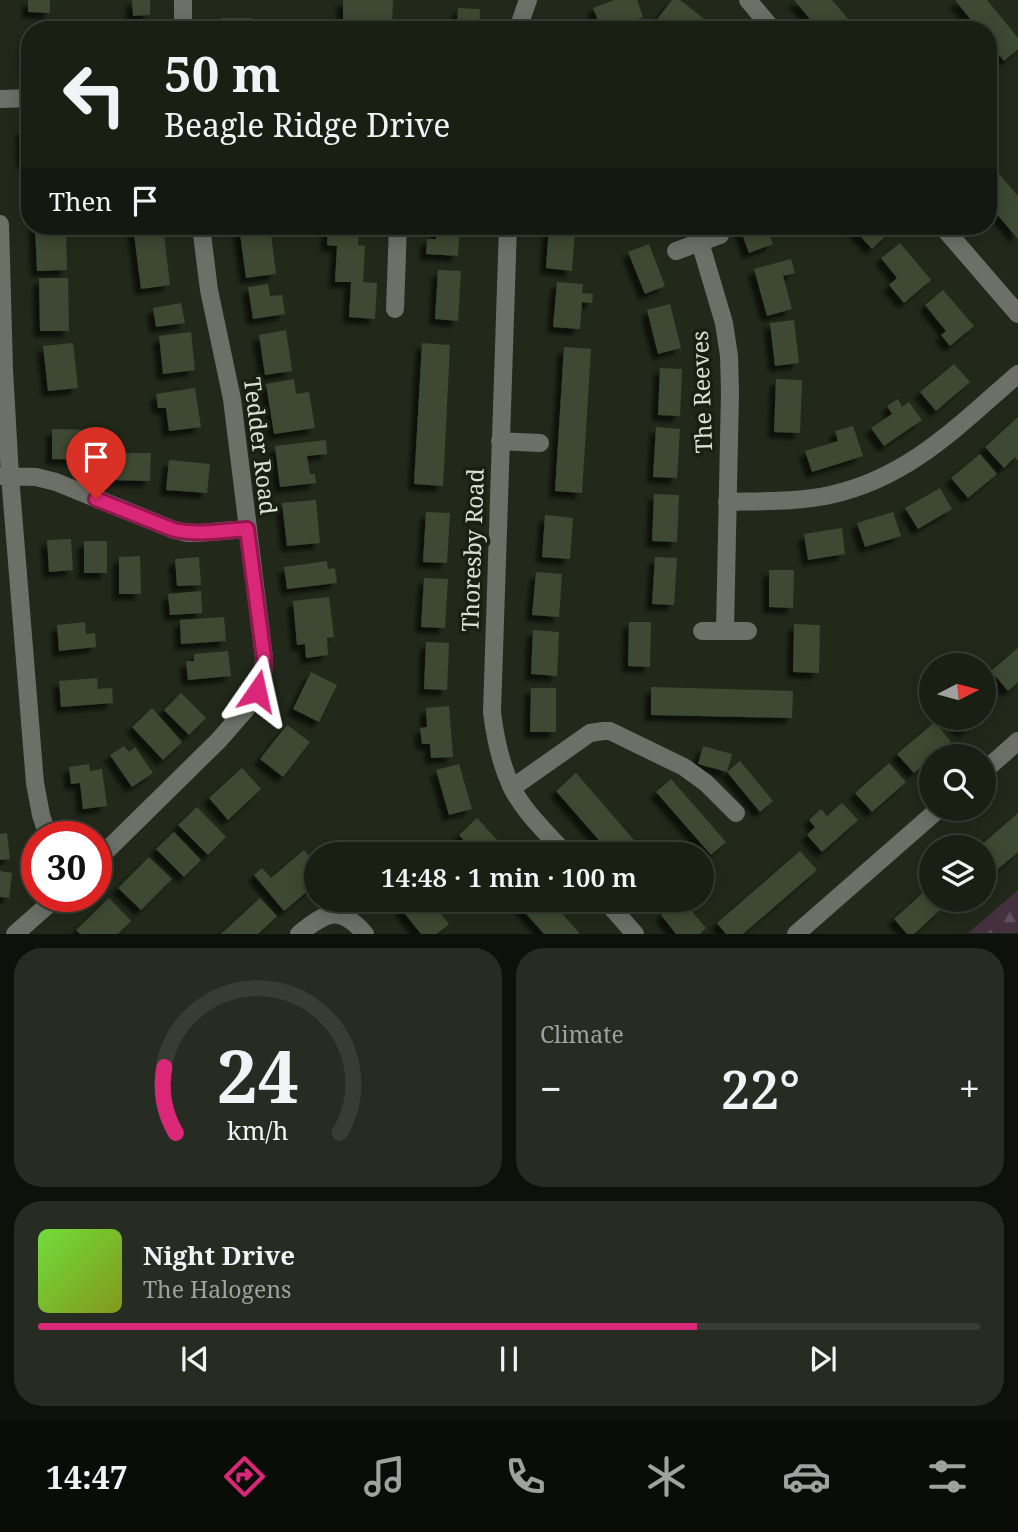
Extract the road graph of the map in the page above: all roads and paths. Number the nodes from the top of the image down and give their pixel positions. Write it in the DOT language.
graph roads {
  1 [pos="183,0"];
  2 [pos="528,0"];
  3 [pos="748,0"];
  4 [pos="183,21"];
  5 [pos="521,21"];
  6 [pos="766,21"];
  7 [pos="21,98"];
  8 [pos="0,99"];
  9 [pos="0,224"];
  10 [pos="202,235"];
  11 [pos="398,235"];
  12 [pos="508,235"];
  13 [pos="718,235"];
  14 [pos="950,235"];
  15 [pos="700,242"];
  16 [pos="676,251"];
  17 [pos="395,309"];
  18 [pos="1018,314"];
  19 [pos="1018,374"];
  20 [pos="500,441"];
  21 [pos="540,443"];
  22 [pos="5,476"];
  23 [pos="727,502"];
  24 [pos="247,529"];
  25 [pos="725,630"];
  26 [pos="702,631"];
  27 [pos="748,631"];
  28 [pos="1018,741"];
  29 [pos="996,760"];
  30 [pos="512,788"];
  31 [pos="736,813"];
  32 [pos="43,821"];
  33 [pos="925,821"];
  34 [pos="555,842"];
  35 [pos="112,845"];
  36 [pos="39,912"];
  37 [pos="616,912"];
  38 [pos="15,933"];
  39 [pos="299,933"];
  40 [pos="365,933"];
  41 [pos="635,933"];
  42 [pos="796,933"];
  1 -- 4 [label="street"];
  2 -- 5 [label="street"];
  3 -- 6 [label="street"];
  7 -- 8 [label="street"];
  9 -- 22 [label="street"];
  10 -- 24 [label="street, Tedder Road"];
  11 -- 17 [label="street"];
  12 -- 20 [label="street, Thoresby Road"];
  13 -- 15 [label="street"];
  14 -- 18 [label="street"];
  15 -- 16 [label="street"];
  15 -- 23 [label="street, The Reeves"];
  19 -- 23 [label="street"];
  20 -- 21 [label="street"];
  20 -- 30 [label="street, Thoresby Road"];
  22 -- 24 [label="street"];
  22 -- 32 [label="street"];
  23 -- 25 [label="street, The Reeves"];
  24 -- 35 [label="street, Tedder Road"];
  25 -- 26 [label="street"];
  25 -- 27 [label="street"];
  28 -- 29 [label="street"];
  30 -- 31 [label="street"];
  30 -- 34 [label="street, Thoresby Road"];
  33 -- 42 [label="street"];
  36 -- 38 [label="street"];
  37 -- 41 [label="street"];
  39 -- 40 [label="street"];
}
